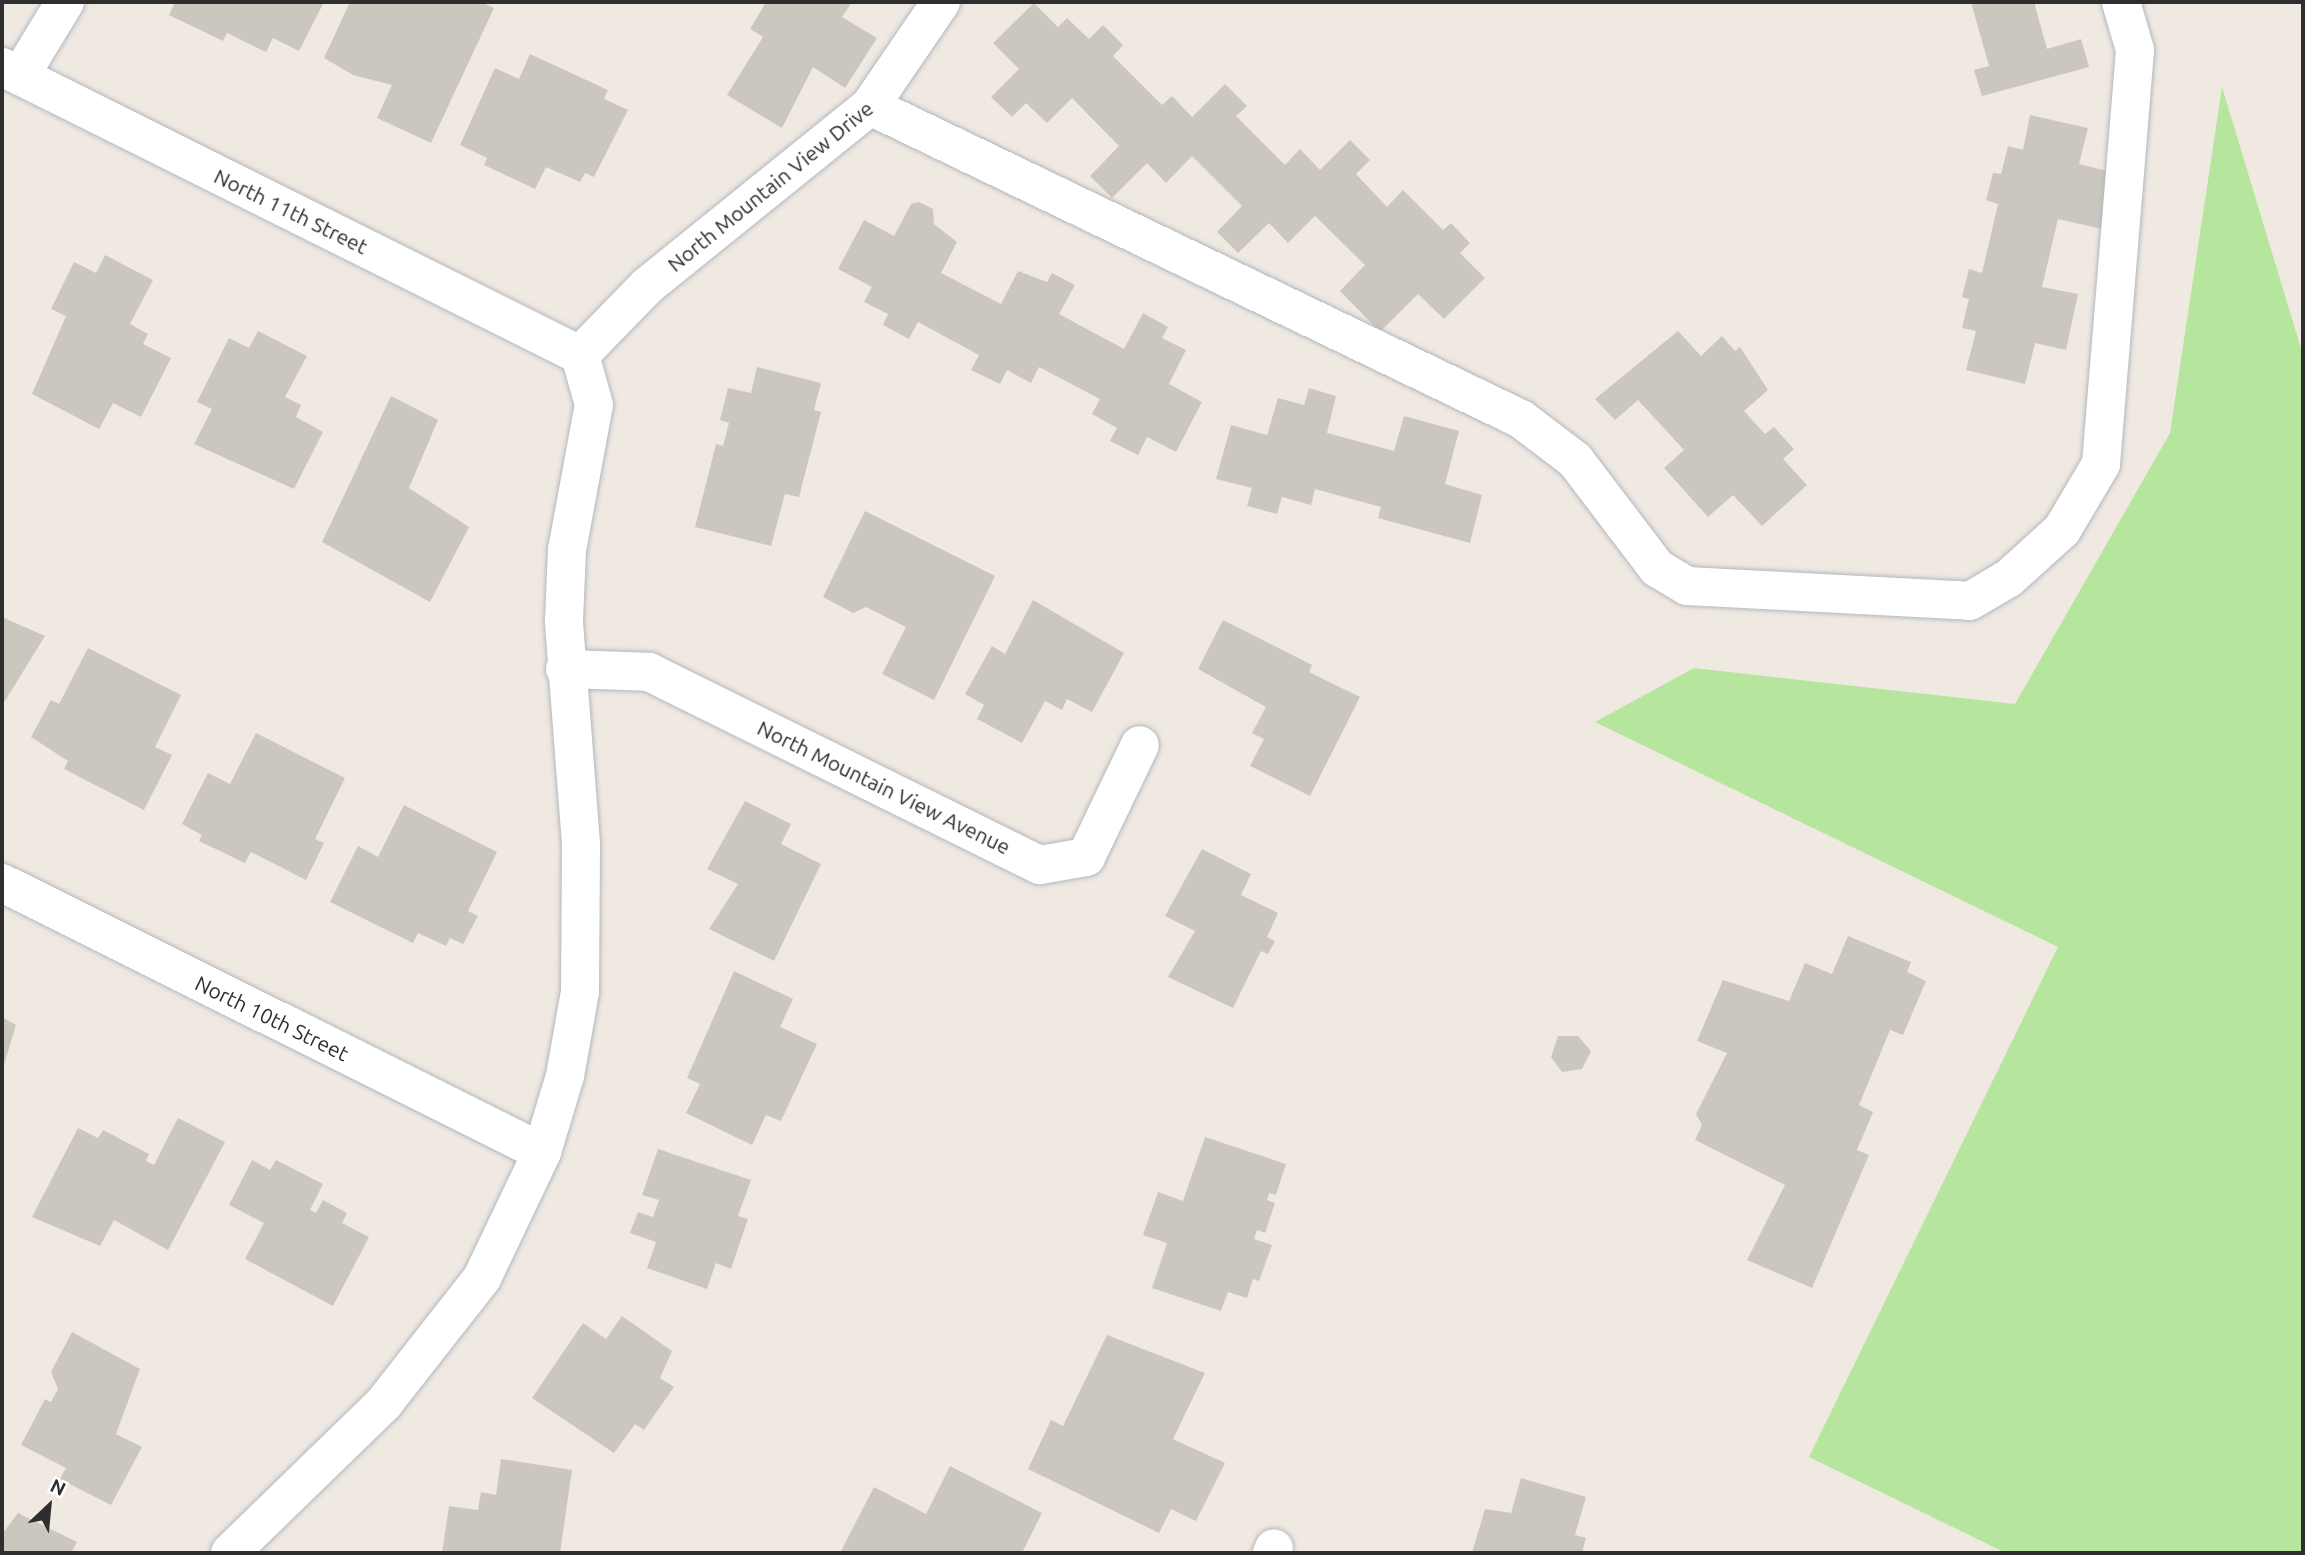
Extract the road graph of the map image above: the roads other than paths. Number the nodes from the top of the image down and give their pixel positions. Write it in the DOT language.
graph roads {
  1 [pos="65,2"];
  2 [pos="941,2"];
  3 [pos="2121,2"];
  4 [pos="11,72"];
  5 [pos="870,106"];
  6 [pos="580,355"];
  7 [pos="565,669"];
  8 [pos="1140,745"];
  9 [pos="2,883"];
  10 [pos="542,1152"];
  11 [pos="230,1553"];
  1 -- 4 [label="street"];
  2 -- 5 [label="street, North Mountain View Drive"];
  3 -- 5 [label="street"];
  4 -- 6 [label="street, North 11th Street"];
  5 -- 6 [label="street, North Mountain View Drive"];
  6 -- 7 [label="street"];
  7 -- 8 [label="street, North Mountain View Avenue"];
  7 -- 10 [label="street"];
  9 -- 10 [label="street, North 10th Street"];
  10 -- 11 [label="street"];
}
